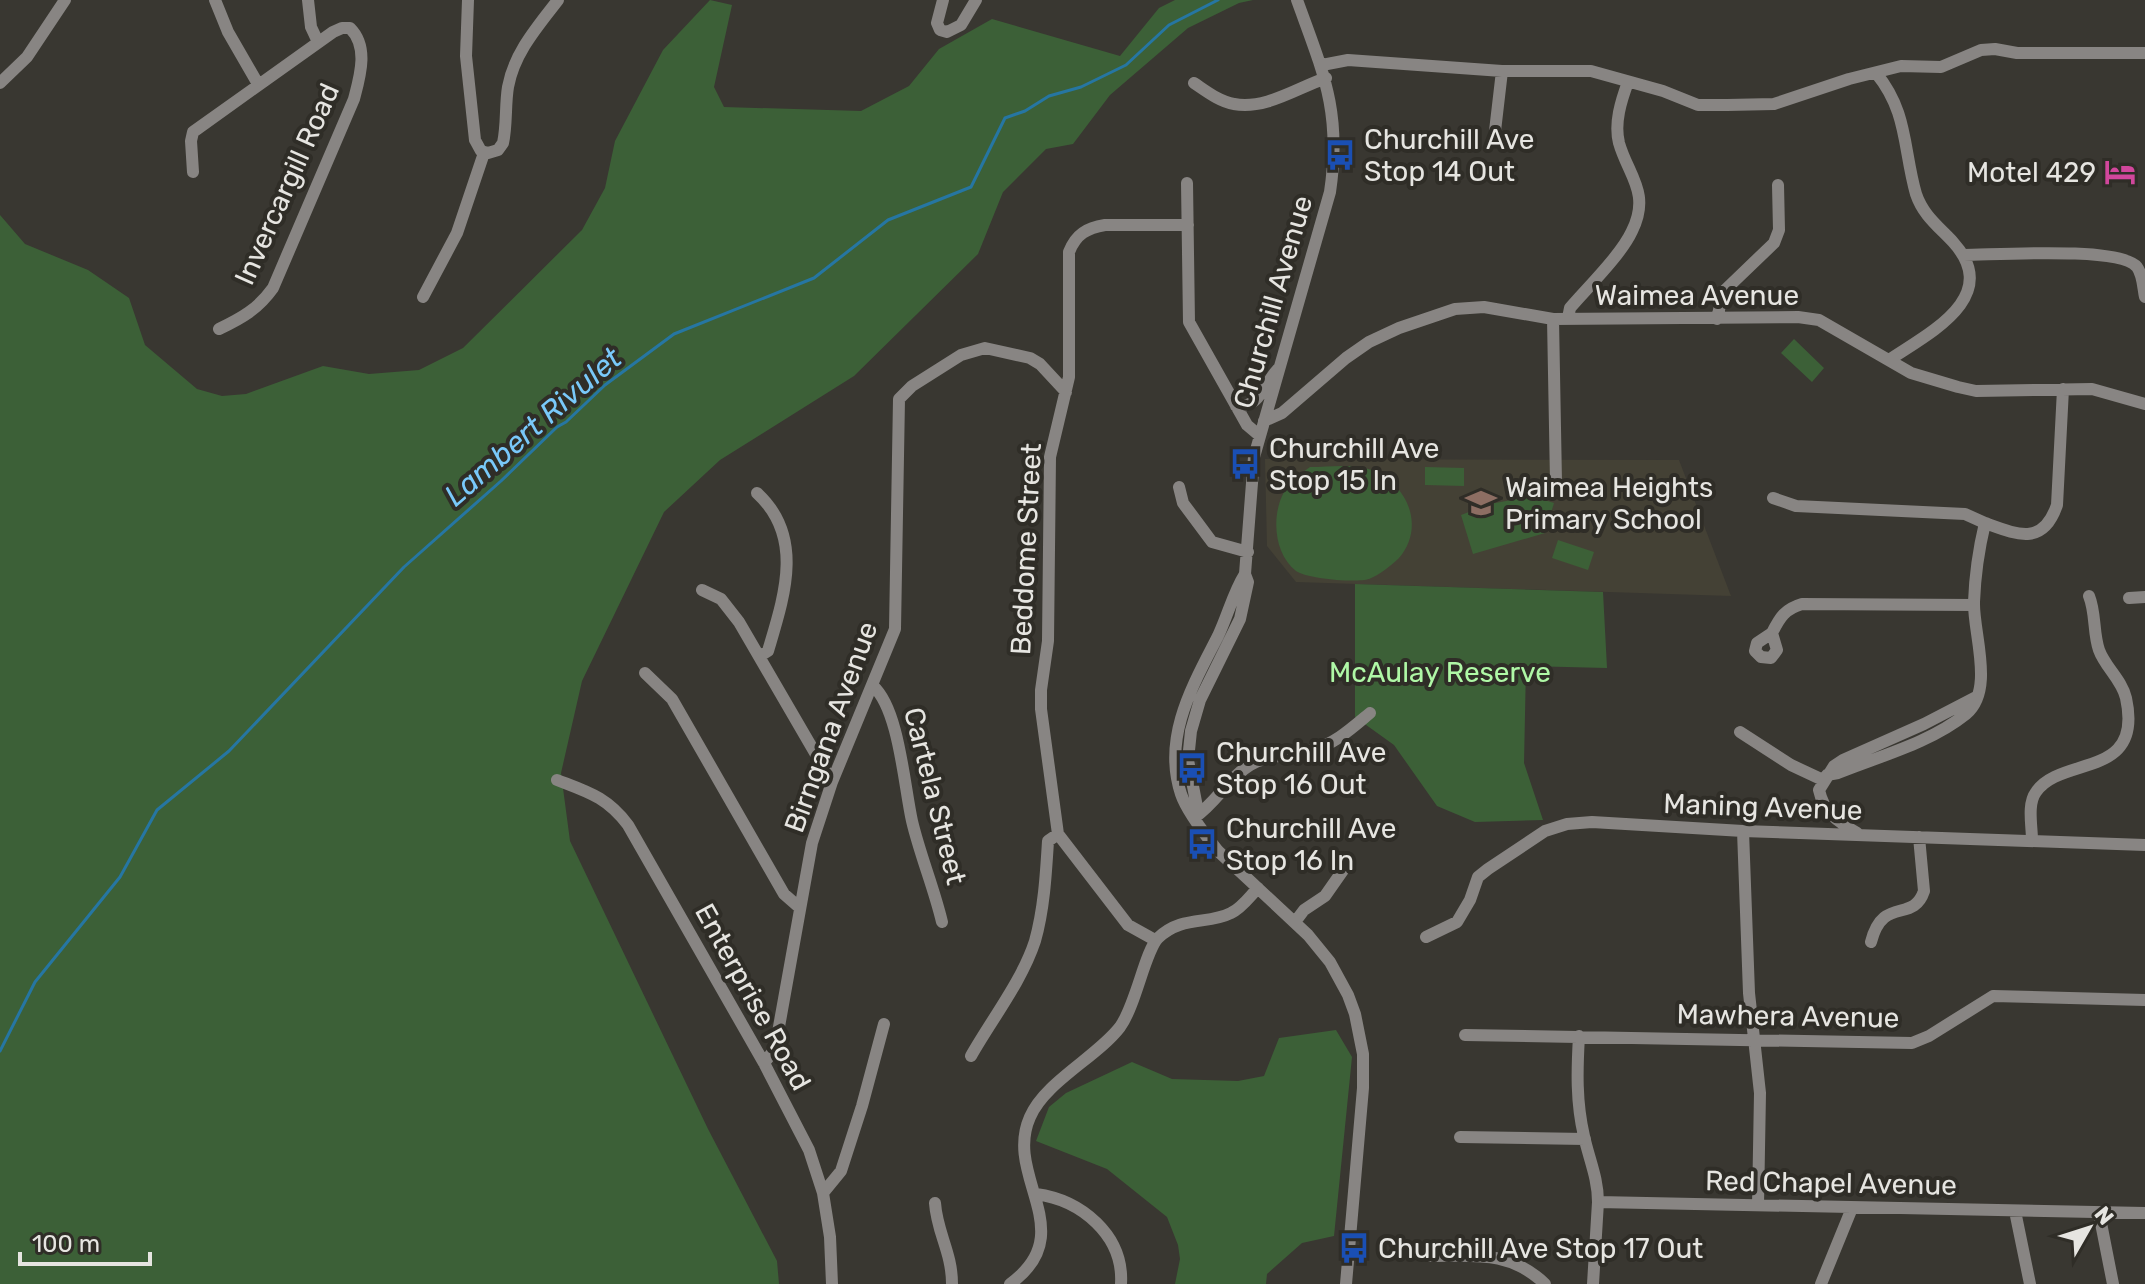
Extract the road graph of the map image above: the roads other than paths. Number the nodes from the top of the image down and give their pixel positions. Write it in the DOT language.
graph roads {
  1 [pos="65,0"];
  2 [pos="215,0"];
  3 [pos="308,0"];
  4 [pos="468,0"];
  5 [pos="558,0"];
  6 [pos="943,0"];
  7 [pos="976,0"];
  8 [pos="1297,0"];
  9 [pos="318,42"];
  10 [pos="2145,53"];
  11 [pos="1322,65"];
  12 [pos="1502,71"];
  13 [pos="1876,73"];
  14 [pos="1326,78"];
  15 [pos="1628,82"];
  16 [pos="0,83"];
  17 [pos="1194,83"];
  18 [pos="258,84"];
  19 [pos="1495,131"];
  20 [pos="484,153"];
  21 [pos="193,172"];
  22 [pos="1187,183"];
  23 [pos="1778,185"];
  24 [pos="1188,225"];
  25 [pos="1964,255"];
  26 [pos="423,297"];
  27 [pos="2145,297"];
  28 [pos="1568,318"];
  29 [pos="1553,319"];
  30 [pos="1717,319"];
  31 [pos="219,329"];
  32 [pos="1889,360"];
  33 [pos="1280,367"];
  34 [pos="1276,383"];
  35 [pos="2063,389"];
  36 [pos="1066,392"];
  37 [pos="1304,393"];
  38 [pos="2145,404"];
  39 [pos="1236,406"];
  40 [pos="1264,421"];
  41 [pos="1260,436"];
  42 [pos="1556,482"];
  43 [pos="1179,487"];
  44 [pos="757,493"];
  45 [pos="1773,498"];
  46 [pos="1985,523"];
  47 [pos="1248,552"];
  48 [pos="702,590"];
  49 [pos="2089,596"];
  50 [pos="2145,597"];
  51 [pos="2129,598"];
  52 [pos="1974,605"];
  53 [pos="1772,633"];
  54 [pos="760,656"];
  55 [pos="645,673"];
  56 [pos="873,686"];
  57 [pos="1370,713"];
  58 [pos="1740,732"];
  59 [pos="1825,778"];
  60 [pos="557,780"];
  61 [pos="832,782"];
  62 [pos="1195,817"];
  63 [pos="1743,831"];
  64 [pos="1058,834"];
  65 [pos="1859,835"];
  66 [pos="1919,837"];
  67 [pos="2032,840"];
  68 [pos="2145,845"];
  69 [pos="1346,866"];
  70 [pos="1258,888"];
  71 [pos="800,908"];
  72 [pos="942,922"];
  73 [pos="1295,922"];
  74 [pos="1426,937"];
  75 [pos="1155,940"];
  76 [pos="1871,942"];
  77 [pos="2145,1000"];
  78 [pos="884,1024"];
  79 [pos="1465,1035"];
  80 [pos="1579,1036"];
  81 [pos="1754,1039"];
  82 [pos="971,1056"];
  83 [pos="764,1063"];
  84 [pos="1460,1137"];
  85 [pos="1585,1139"];
  86 [pos="823,1193"];
  87 [pos="1036,1194"];
  88 [pos="1598,1202"];
  89 [pos="935,1203"];
  90 [pos="1758,1205"];
  91 [pos="1852,1208"];
  92 [pos="2015,1211"];
  93 [pos="2099,1213"];
  94 [pos="2145,1213"];
  95 [pos="1429,1256"];
  96 [pos="832,1284"];
  97 [pos="952,1284"];
  98 [pos="1010,1284"];
  99 [pos="1121,1284"];
  100 [pos="1346,1284"];
  101 [pos="1545,1284"];
  102 [pos="1593,1284"];
  103 [pos="1821,1284"];
  104 [pos="2030,1284"];
  105 [pos="2113,1284"];
  1 -- 16 [label="street"];
  2 -- 18 [label="street"];
  3 -- 9 [label="street"];
  4 -- 20 [label="street"];
  5 -- 20 [label="street"];
  6 -- 7 [label="street"];
  8 -- 11 [label="street, Churchill Avenue"];
  9 -- 18 [label="street, Invercargill Road"];
  9 -- 31 [label="street, Invercargill Road"];
  10 -- 13 [label="street"];
  11 -- 12 [label="street"];
  11 -- 14 [label="street, Churchill Avenue"];
  12 -- 15 [label="street"];
  12 -- 19 [label="street"];
  13 -- 15 [label="street"];
  13 -- 25 [label="street"];
  14 -- 17 [label="street"];
  14 -- 33 [label="street, Churchill Avenue"];
  15 -- 28 [label="street"];
  18 -- 21 [label="street, Invercargill Road"];
  20 -- 26 [label="street"];
  22 -- 24 [label="street"];
  23 -- 30 [label="street"];
  24 -- 36 [label="street, Beddome Street"];
  24 -- 39 [label="street"];
  25 -- 27 [label="street"];
  25 -- 32 [label="street"];
  28 -- 29 [label="street, Waimea Avenue"];
  28 -- 30 [label="street, Waimea Avenue"];
  29 -- 37 [label="street, Waimea Avenue"];
  29 -- 42 [label="street"];
  30 -- 32 [label="street, Waimea Avenue"];
  32 -- 35 [label="street, Waimea Avenue"];
  33 -- 34 [label="street, Churchill Avenue"];
  33 -- 39 [label="street"];
  34 -- 37 [label="street"];
  34 -- 40 [label="street, Churchill Avenue"];
  35 -- 38 [label="street, Waimea Avenue"];
  35 -- 46 [label="street"];
  36 -- 56 [label="street, Birngana Avenue"];
  36 -- 64 [label="street, Beddome Street"];
  37 -- 40 [label="street, Waimea Avenue"];
  39 -- 41 [label="street"];
  40 -- 41 [label="street, Churchill Avenue"];
  41 -- 47 [label="street, Churchill Avenue"];
  43 -- 47 [label="street"];
  44 -- 54 [label="street"];
  45 -- 46 [label="street"];
  46 -- 52 [label="street"];
  47 -- 62 [label="street, Churchill Avenue"];
  48 -- 54 [label="street"];
  49 -- 67 [label="street"];
  50 -- 51 [label="street"];
  52 -- 53 [label="street"];
  52 -- 59 [label="street"];
  54 -- 61 [label="street"];
  55 -- 71 [label="street"];
  56 -- 61 [label="street, Birngana Avenue"];
  56 -- 72 [label="street, Cartela Street"];
  57 -- 62 [label="street"];
  58 -- 59 [label="street"];
  59 -- 65 [label="street"];
  60 -- 83 [label="street, Enterprise Road"];
  61 -- 71 [label="street, Birngana Avenue"];
  62 -- 70 [label="street, Churchill Avenue"];
  63 -- 65 [label="street, Maning Avenue"];
  63 -- 74 [label="street, Maning Avenue"];
  63 -- 81 [label="street"];
  64 -- 75 [label="street, Beddome Street"];
  64 -- 82 [label="street"];
  65 -- 66 [label="street, Maning Avenue"];
  66 -- 67 [label="street, Maning Avenue"];
  66 -- 76 [label="street"];
  67 -- 68 [label="street, Maning Avenue"];
  69 -- 73 [label="street"];
  70 -- 73 [label="street, Churchill Avenue"];
  70 -- 75 [label="street"];
  71 -- 83 [label="street, Birngana Avenue"];
  73 -- 100 [label="street, Churchill Avenue"];
  75 -- 87 [label="street"];
  77 -- 81 [label="street, Mawhera Avenue"];
  78 -- 86 [label="street"];
  79 -- 80 [label="street, Mawhera Avenue"];
  80 -- 81 [label="street, Mawhera Avenue"];
  80 -- 85 [label="street"];
  81 -- 90 [label="street"];
  83 -- 86 [label="street, Enterprise Road"];
  84 -- 85 [label="street"];
  85 -- 88 [label="street"];
  86 -- 96 [label="street, Enterprise Road"];
  87 -- 98 [label="street"];
  87 -- 99 [label="street"];
  88 -- 90 [label="street, Red Chapel Avenue"];
  88 -- 102 [label="street"];
  89 -- 97 [label="street"];
  90 -- 91 [label="street, Red Chapel Avenue"];
  91 -- 92 [label="street, Red Chapel Avenue"];
  91 -- 103 [label="street"];
  92 -- 93 [label="street, Red Chapel Avenue"];
  92 -- 104 [label="street"];
  93 -- 94 [label="street, Red Chapel Avenue"];
  93 -- 105 [label="street"];
  95 -- 101 [label="street"];
}
